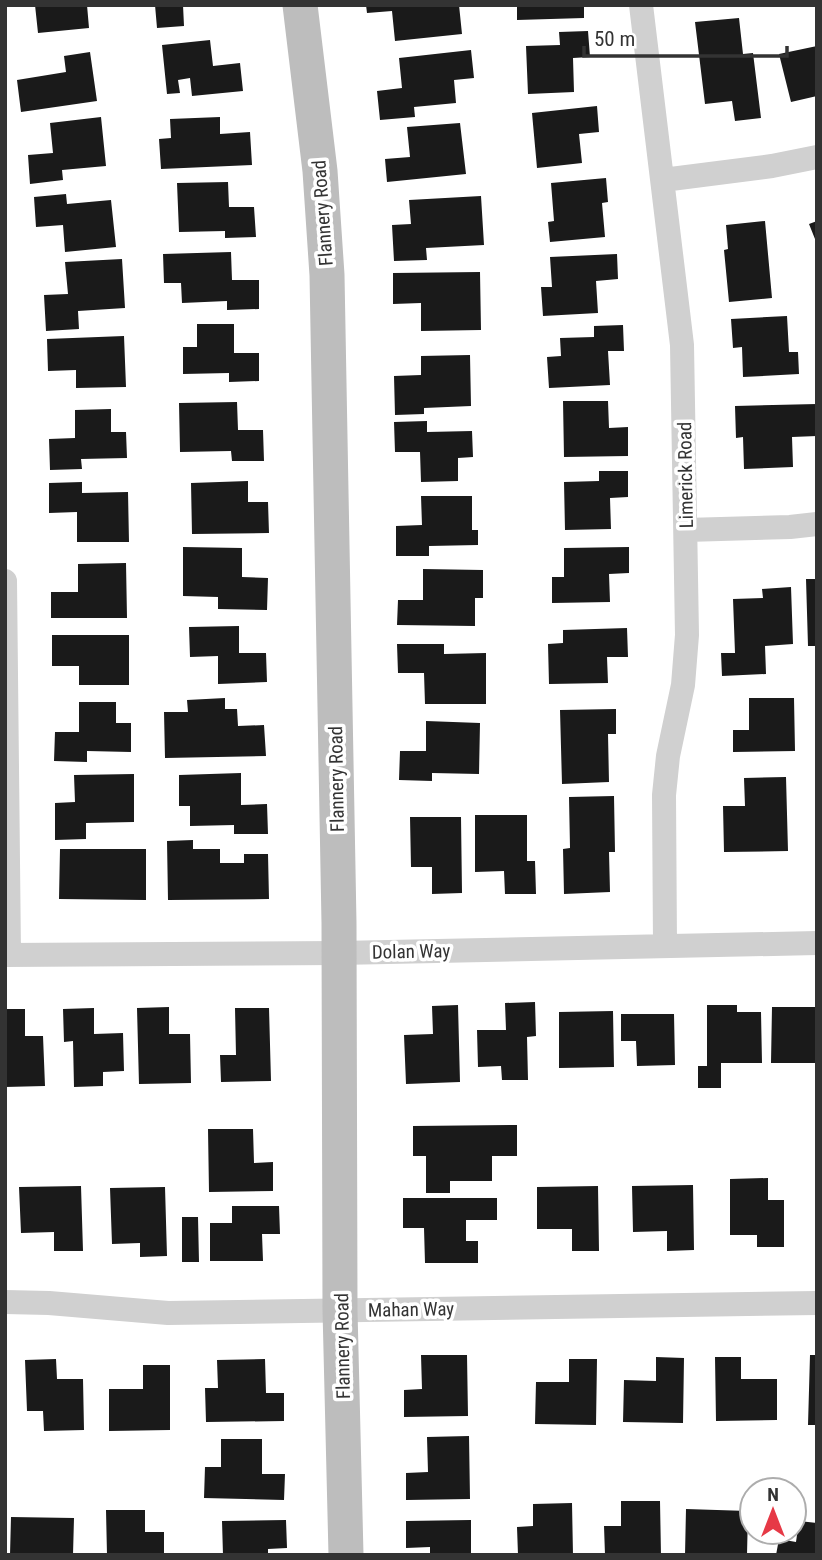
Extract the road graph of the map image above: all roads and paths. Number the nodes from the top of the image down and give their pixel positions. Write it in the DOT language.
graph roads {
  1 [pos="300,5"];
  2 [pos="641,5"];
  3 [pos="817,156"];
  4 [pos="663,180"];
  5 [pos="817,524"];
  6 [pos="686,530"];
  7 [pos="5,581"];
  8 [pos="6,641"];
  9 [pos="817,943"];
  10 [pos="665,945"];
  11 [pos="339,953"];
  12 [pos="7,955"];
  13 [pos="5,1302"];
  14 [pos="817,1303"];
  15 [pos="340,1310"];
  16 [pos="346,1555"];
  1 -- 11 [label="street, Flannery Road"];
  2 -- 4 [label="street, Limerick Road"];
  3 -- 4 [label="street"];
  4 -- 6 [label="street, Limerick Road"];
  5 -- 6 [label="street"];
  6 -- 10 [label="street, Limerick Road"];
  7 -- 8 [label="street"];
  8 -- 12 [label="street"];
  9 -- 10 [label="street, Dolan Way"];
  10 -- 11 [label="street, Dolan Way"];
  11 -- 12 [label="street, Dolan Way"];
  11 -- 15 [label="street, Flannery Road"];
  13 -- 15 [label="street, Mahan Way"];
  14 -- 15 [label="street, Mahan Way"];
  15 -- 16 [label="street, Flannery Road"];
}
